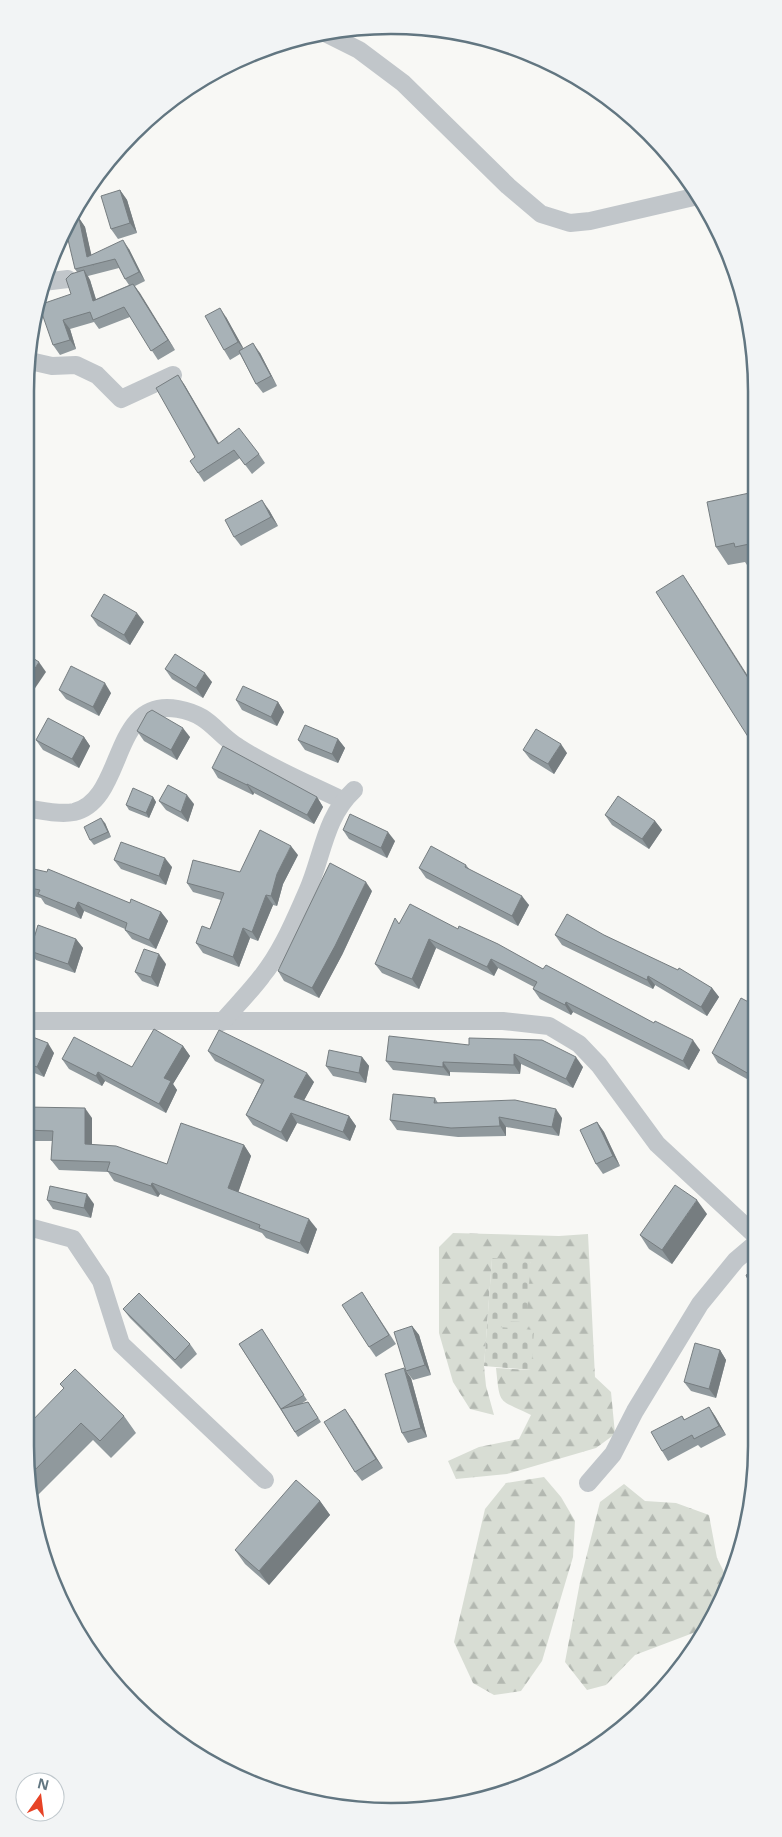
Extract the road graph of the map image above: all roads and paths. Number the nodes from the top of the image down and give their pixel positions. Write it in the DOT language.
graph roads {
  1 [pos="336,38"];
  2 [pos="691,198"];
  3 [pos="68,279"];
  4 [pos="51,281"];
  5 [pos="35,362"];
  6 [pos="173,375"];
  7 [pos="34,809"];
  8 [pos="34,1021"];
  9 [pos="222,1022"];
  10 [pos="34,1228"];
  11 [pos="748,1229"];
  12 [pos="748,1250"];
  13 [pos="265,1480"];
  14 [pos="588,1483"];
  1 -- 2 [label="street"];
  3 -- 4 [label="street"];
  5 -- 6 [label="street"];
  7 -- 9 [label="street"];
  8 -- 9 [label="street"];
  9 -- 11 [label="street"];
  10 -- 13 [label="street"];
  12 -- 14 [label="street"];
}
